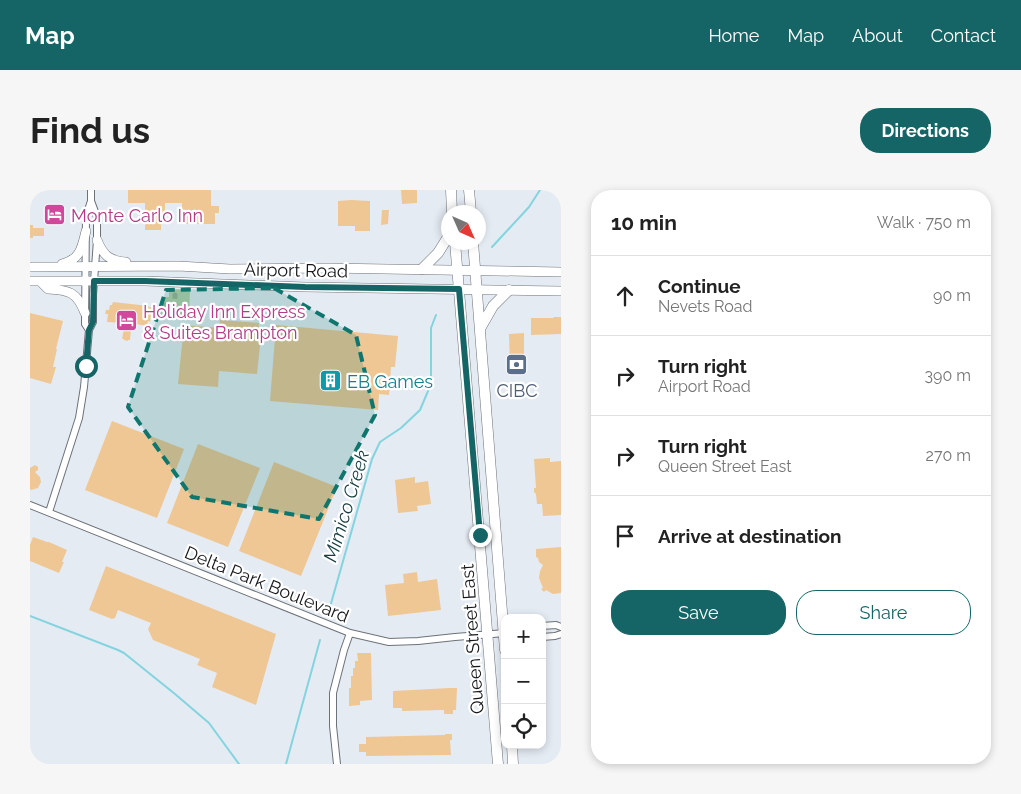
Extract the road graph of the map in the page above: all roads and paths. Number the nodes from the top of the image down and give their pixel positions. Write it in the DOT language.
graph roads {
  1 [pos="91,190"];
  2 [pos="451,190"];
  3 [pos="469,190"];
  4 [pos="92,202"];
  5 [pos="452,205"];
  6 [pos="470,205"];
  7 [pos="86,231"];
  8 [pos="97,240"];
  9 [pos="441,248"];
  10 [pos="456,250"];
  11 [pos="475,250"];
  12 [pos="142,266"];
  13 [pos="30,267"];
  14 [pos="49,267"];
  15 [pos="85,267"];
  16 [pos="96,267"];
  17 [pos="422,269"];
  18 [pos="457,270"];
  19 [pos="476,270"];
  20 [pos="561,272"];
  21 [pos="30,281"];
  22 [pos="40,281"];
  23 [pos="90,281"];
  24 [pos="459,289"];
  25 [pos="478,289"];
  26 [pos="509,290"];
  27 [pos="561,291"];
  28 [pos="85,313"];
  29 [pos="481,328"];
  30 [pos="89,330"];
  31 [pos="477,500"];
  32 [pos="30,505"];
  33 [pos="49,512"];
  34 [pos="495,530"];
  35 [pos="502,614"];
  36 [pos="546,626"];
  37 [pos="561,626"];
  38 [pos="350,633"];
  39 [pos="488,634"];
  40 [pos="501,634"];
  41 [pos="561,634"];
  42 [pos="546,637"];
  43 [pos="512,749"];
  44 [pos="337,764"];
  45 [pos="498,764"];
  46 [pos="513,764"];
  1 -- 4 [label="street"];
  2 -- 5 [label="main road"];
  3 -- 6 [label="main road"];
  4 -- 7 [label="street"];
  4 -- 8 [label="street"];
  7 -- 14 [label="main road"];
  7 -- 15 [label="street"];
  8 -- 12 [label="main road"];
  8 -- 16 [label="street"];
  9 -- 17 [label="main road"];
  10 -- 18 [label="main road, Queen Street East"];
  11 -- 19 [label="main road, Queen Street East"];
  12 -- 16 [label="main road, Airport Road"];
  12 -- 17 [label="main road, Airport Road"];
  13 -- 14 [label="main road, Airport Road"];
  14 -- 15 [label="main road, Airport Road"];
  15 -- 16 [label="main road, Airport Road"];
  15 -- 23 [label="street"];
  16 -- 23 [label="street"];
  17 -- 18 [label="main road, Airport Road"];
  18 -- 19 [label="main road, Airport Road"];
  18 -- 24 [label="main road, Queen Street East"];
  19 -- 20 [label="main road, Airport Road"];
  19 -- 25 [label="main road, Queen Street East"];
  21 -- 22 [label="main road, Airport Road"];
  22 -- 23 [label="main road, Airport Road"];
  22 -- 28 [label="main road"];
  23 -- 24 [label="main road, Airport Road"];
  23 -- 28 [label="street"];
  23 -- 30 [label="street"];
  24 -- 25 [label="main road, Airport Road"];
  24 -- 31 [label="main road, Queen Street East"];
  25 -- 26 [label="main road, Airport Road"];
  25 -- 29 [label="main road, Queen Street East"];
  26 -- 27 [label="main road, Airport Road"];
  26 -- 29 [label="main road"];
  28 -- 30 [label="street"];
  29 -- 34 [label="main road, Queen Street East"];
  30 -- 33 [label="street"];
  31 -- 34 [label="main road"];
  31 -- 39 [label="main road, Queen Street East"];
  32 -- 33 [label="street, Delta Park Boulevard"];
  33 -- 38 [label="street, Delta Park Boulevard"];
  34 -- 35 [label="main road, Queen Street East"];
  36 -- 37 [label="street"];
  38 -- 39 [label="street, Delta Park Boulevard"];
  38 -- 44 [label="street"];
  39 -- 40 [label="street, Delta Park Boulevard"];
  39 -- 45 [label="main road, Queen Street East"];
  41 -- 42 [label="street"];
  43 -- 46 [label="main road"];
}
